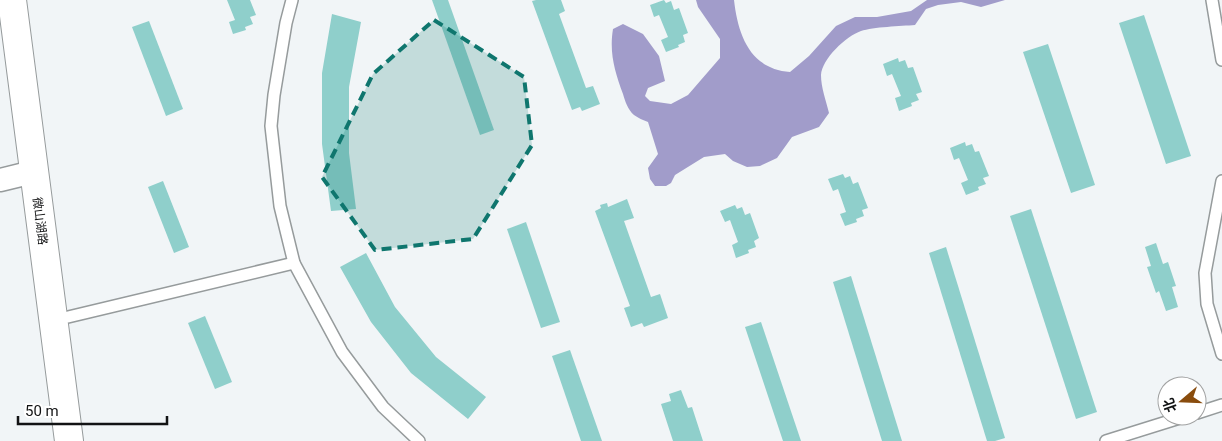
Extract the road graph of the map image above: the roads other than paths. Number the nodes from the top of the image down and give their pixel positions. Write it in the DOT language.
graph roads {
  1 [pos="12,0"];
  2 [pos="29,0"];
  3 [pos="292,0"];
  4 [pos="1212,0"];
  5 [pos="1222,60"];
  6 [pos="33,172"];
  7 [pos="0,180"];
  8 [pos="1222,181"];
  9 [pos="294,263"];
  10 [pos="68,317"];
  11 [pos="1222,354"];
  12 [pos="1222,405"];
  13 [pos="1207,410"];
  14 [pos="1157,425"];
  15 [pos="68,441"];
  16 [pos="85,441"];
  17 [pos="420,441"];
  18 [pos="1106,441"];
  1 -- 6 [label="street, 微山湖路"];
  2 -- 10 [label="street, 微山湖路"];
  3 -- 9 [label="lane"];
  4 -- 5 [label="lane"];
  6 -- 7 [label="street"];
  6 -- 15 [label="street, 微山湖路"];
  8 -- 11 [label="lane"];
  9 -- 10 [label="lane"];
  9 -- 17 [label="lane"];
  10 -- 16 [label="street, 微山湖路"];
  12 -- 13 [label="lane"];
  14 -- 18 [label="lane"];
}
